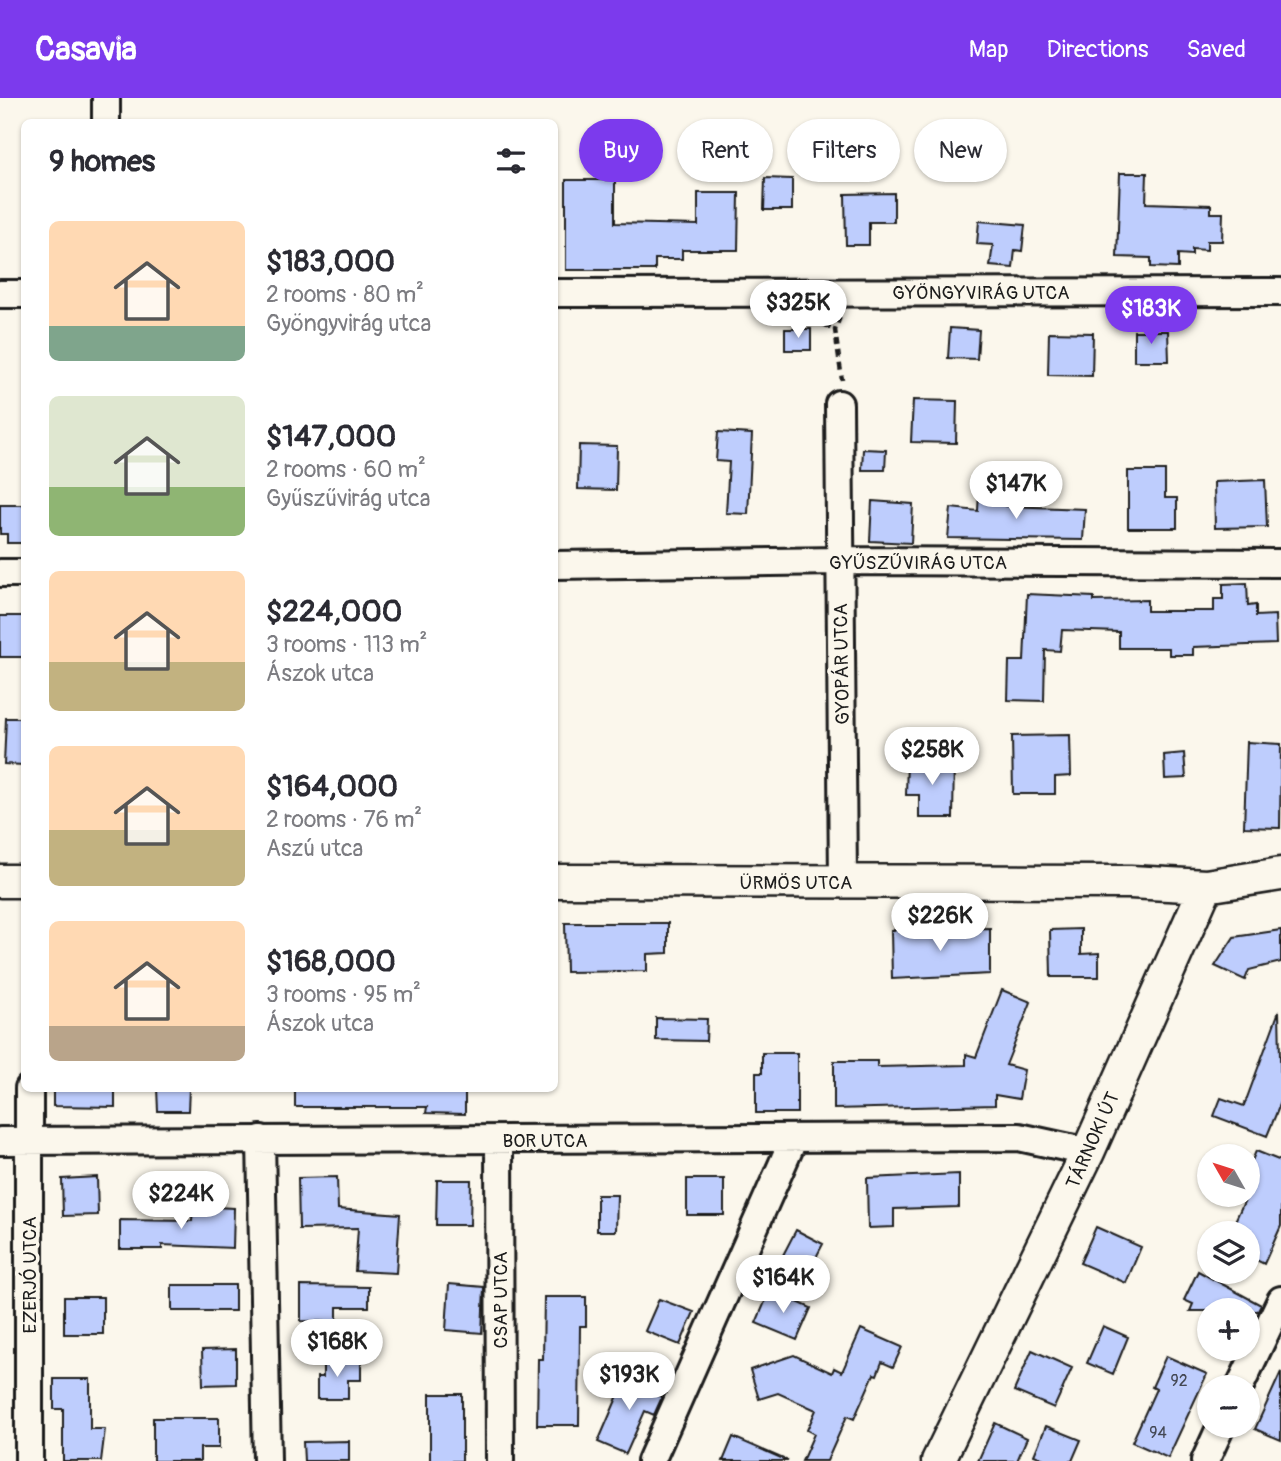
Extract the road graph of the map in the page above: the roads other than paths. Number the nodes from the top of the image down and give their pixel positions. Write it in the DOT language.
graph roads {
  1 [pos="106,98"];
  2 [pos="106,119"];
  3 [pos="1281,292"];
  4 [pos="558,293"];
  5 [pos="0,294"];
  6 [pos="21,294"];
  7 [pos="842,393"];
  8 [pos="839,561"];
  9 [pos="1281,563"];
  10 [pos="558,565"];
  11 [pos="0,573"];
  12 [pos="21,573"];
  13 [pos="1281,874"];
  14 [pos="0,881"];
  15 [pos="21,881"];
  16 [pos="558,881"];
  17 [pos="843,882"];
  18 [pos="1206,886"];
  19 [pos="29,1092"];
  20 [pos="794,1138"];
  21 [pos="261,1139"];
  22 [pos="29,1140"];
  23 [pos="499,1140"];
  24 [pos="0,1141"];
  25 [pos="1088,1152"];
  26 [pos="1281,1300"];
  27 [pos="1246,1375"];
  28 [pos="1216,1438"];
  29 [pos="29,1461"];
  30 [pos="267,1461"];
  31 [pos="500,1461"];
  32 [pos="651,1461"];
  33 [pos="938,1461"];
  34 [pos="1205,1461"];
  1 -- 2 [label="street"];
  3 -- 4 [label="street, GYÖNGYVIRÁG UTCA"];
  5 -- 6 [label="street"];
  7 -- 8 [label="street, GYOPÁR UTCA"];
  8 -- 9 [label="street, GYŰSZŰVIRÁG UTCA"];
  8 -- 10 [label="street, GYŰSZŰVIRÁG UTCA"];
  8 -- 17 [label="street, GYOPÁR UTCA"];
  11 -- 12 [label="street"];
  13 -- 18 [label="street"];
  14 -- 15 [label="street"];
  16 -- 17 [label="street, ÜRMÖS UTCA"];
  17 -- 18 [label="street, ÜRMÖS UTCA"];
  18 -- 25 [label="street, TÁRNOKI ÚT"];
  19 -- 22 [label="street, EZERJÓ UTCA"];
  20 -- 23 [label="street, BOR UTCA"];
  20 -- 25 [label="street, BOR UTCA"];
  20 -- 32 [label="street"];
  21 -- 22 [label="street, BOR UTCA"];
  21 -- 23 [label="street, BOR UTCA"];
  21 -- 30 [label="street"];
  22 -- 24 [label="street, BOR UTCA"];
  22 -- 29 [label="street, EZERJÓ UTCA"];
  23 -- 31 [label="street, CSAP UTCA"];
  25 -- 33 [label="street, TÁRNOKI ÚT"];
  26 -- 27 [label="street"];
  28 -- 34 [label="street"];
}
